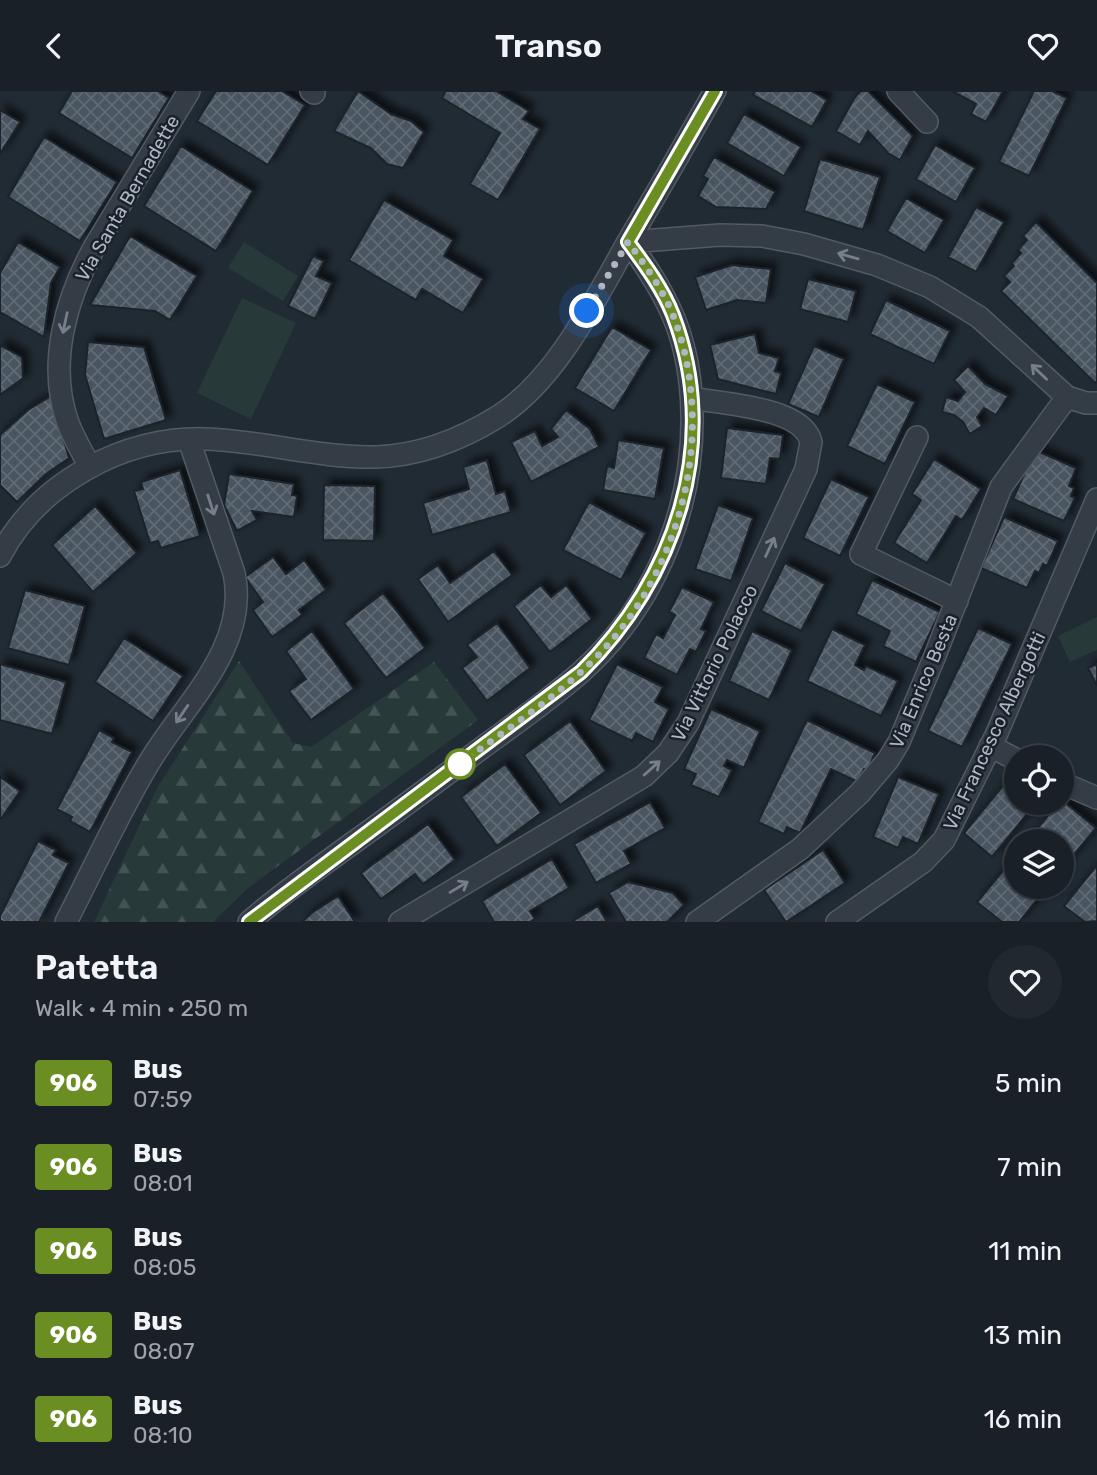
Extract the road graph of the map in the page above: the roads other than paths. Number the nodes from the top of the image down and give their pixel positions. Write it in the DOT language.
graph roads {
  1 [pos="189,91"];
  2 [pos="715,91"];
  3 [pos="898,91"];
  4 [pos="927,122"];
  5 [pos="628,242"];
  6 [pos="1067,397"];
  7 [pos="692,398"];
  8 [pos="1097,403"];
  9 [pos="917,437"];
  10 [pos="189,440"];
  11 [pos="90,467"];
  12 [pos="1096,506"];
  13 [pos="0,556"];
  14 [pos="957,601"];
  15 [pos="990,746"];
  16 [pos="1004,753"];
  17 [pos="1074,788"];
  18 [pos="1097,798"];
  19 [pos="66,922"];
  20 [pos="249,922"];
  21 [pos="400,922"];
  22 [pos="696,922"];
  23 [pos="837,922"];
  1 -- 11 [label="street, Via Santa Bernadette, one-way"];
  2 -- 5 [label="street"];
  3 -- 4 [label="street"];
  6 -- 5 [label="street, one-way"];
  5 -- 7 [label="street"];
  5 -- 10 [label="street"];
  6 -- 8 [label="street"];
  6 -- 14 [label="street, Via Enrico Besta"];
  7 -- 20 [label="street"];
  21 -- 7 [label="street, Via Vittorio Polacco, one-way"];
  9 -- 14 [label="street, Via Enrico Besta"];
  10 -- 11 [label="street"];
  10 -- 19 [label="street, one-way"];
  11 -- 13 [label="street"];
  12 -- 15 [label="street, Via Francesco Albergotti"];
  14 -- 22 [label="street, Via Enrico Besta"];
  15 -- 16 [label="street"];
  15 -- 23 [label="street, Via Francesco Albergotti"];
  17 -- 18 [label="street"];
}
